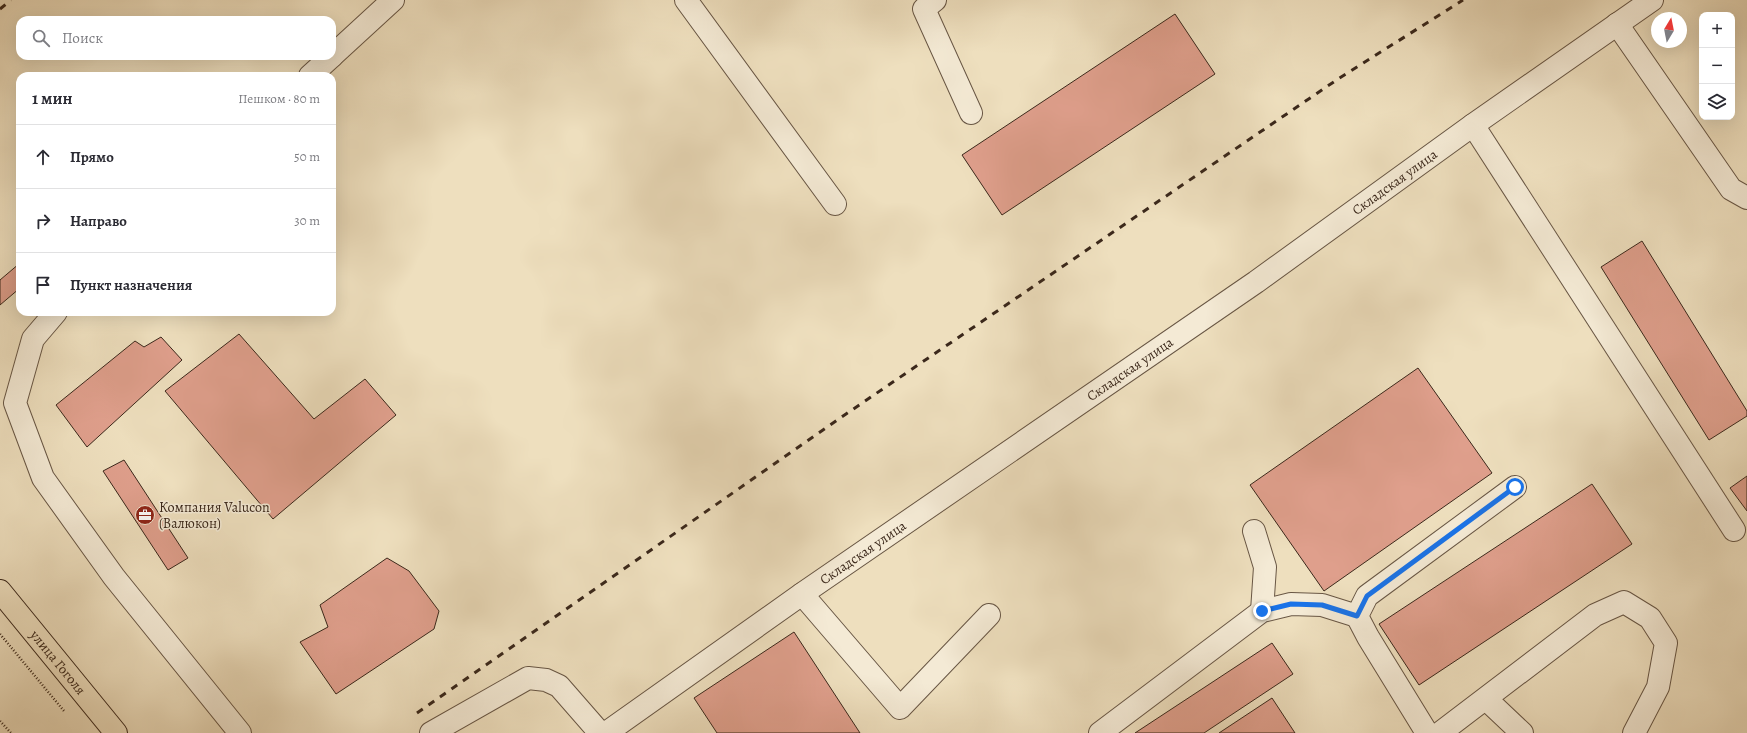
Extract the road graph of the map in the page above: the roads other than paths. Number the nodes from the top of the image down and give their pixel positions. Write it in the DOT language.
graph roads {
  1 [pos="394,0"];
  2 [pos="686,0"];
  3 [pos="935,0"];
  4 [pos="1652,0"];
  5 [pos="1618,24"];
  6 [pos="336,52"];
  7 [pos="328,60"];
  8 [pos="314,72"];
  9 [pos="971,113"];
  10 [pos="1473,125"];
  11 [pos="1747,198"];
  12 [pos="835,204"];
  13 [pos="53,316"];
  14 [pos="1515,487"];
  15 [pos="1734,530"];
  16 [pos="1254,531"];
  17 [pos="0,591"];
  18 [pos="802,594"];
  19 [pos="1262,611"];
  20 [pos="989,615"];
  21 [pos="1357,616"];
  22 [pos="1486,699"];
  23 [pos="116,733"];
  24 [pos="240,733"];
  25 [pos="431,733"];
  26 [pos="600,733"];
  27 [pos="606,733"];
  28 [pos="1100,733"];
  29 [pos="1427,733"];
  30 [pos="1440,733"];
  31 [pos="1522,733"];
  32 [pos="1634,733"];
  1 -- 6 [label="street"];
  2 -- 12 [label="street"];
  3 -- 9 [label="street"];
  4 -- 5 [label="street, Складская улица"];
  5 -- 10 [label="street, Складская улица"];
  5 -- 11 [label="street"];
  7 -- 8 [label="street"];
  10 -- 15 [label="street"];
  10 -- 18 [label="street, Складская улица"];
  13 -- 24 [label="street"];
  14 -- 21 [label="street"];
  16 -- 19 [label="street"];
  17 -- 23 [label="highway, улица Гоголя"];
  18 -- 20 [label="street"];
  18 -- 27 [label="street, Складская улица"];
  19 -- 21 [label="street"];
  19 -- 28 [label="street"];
  21 -- 29 [label="street"];
  22 -- 30 [label="street"];
  22 -- 31 [label="street"];
  22 -- 32 [label="street"];
  25 -- 26 [label="street"];
}
